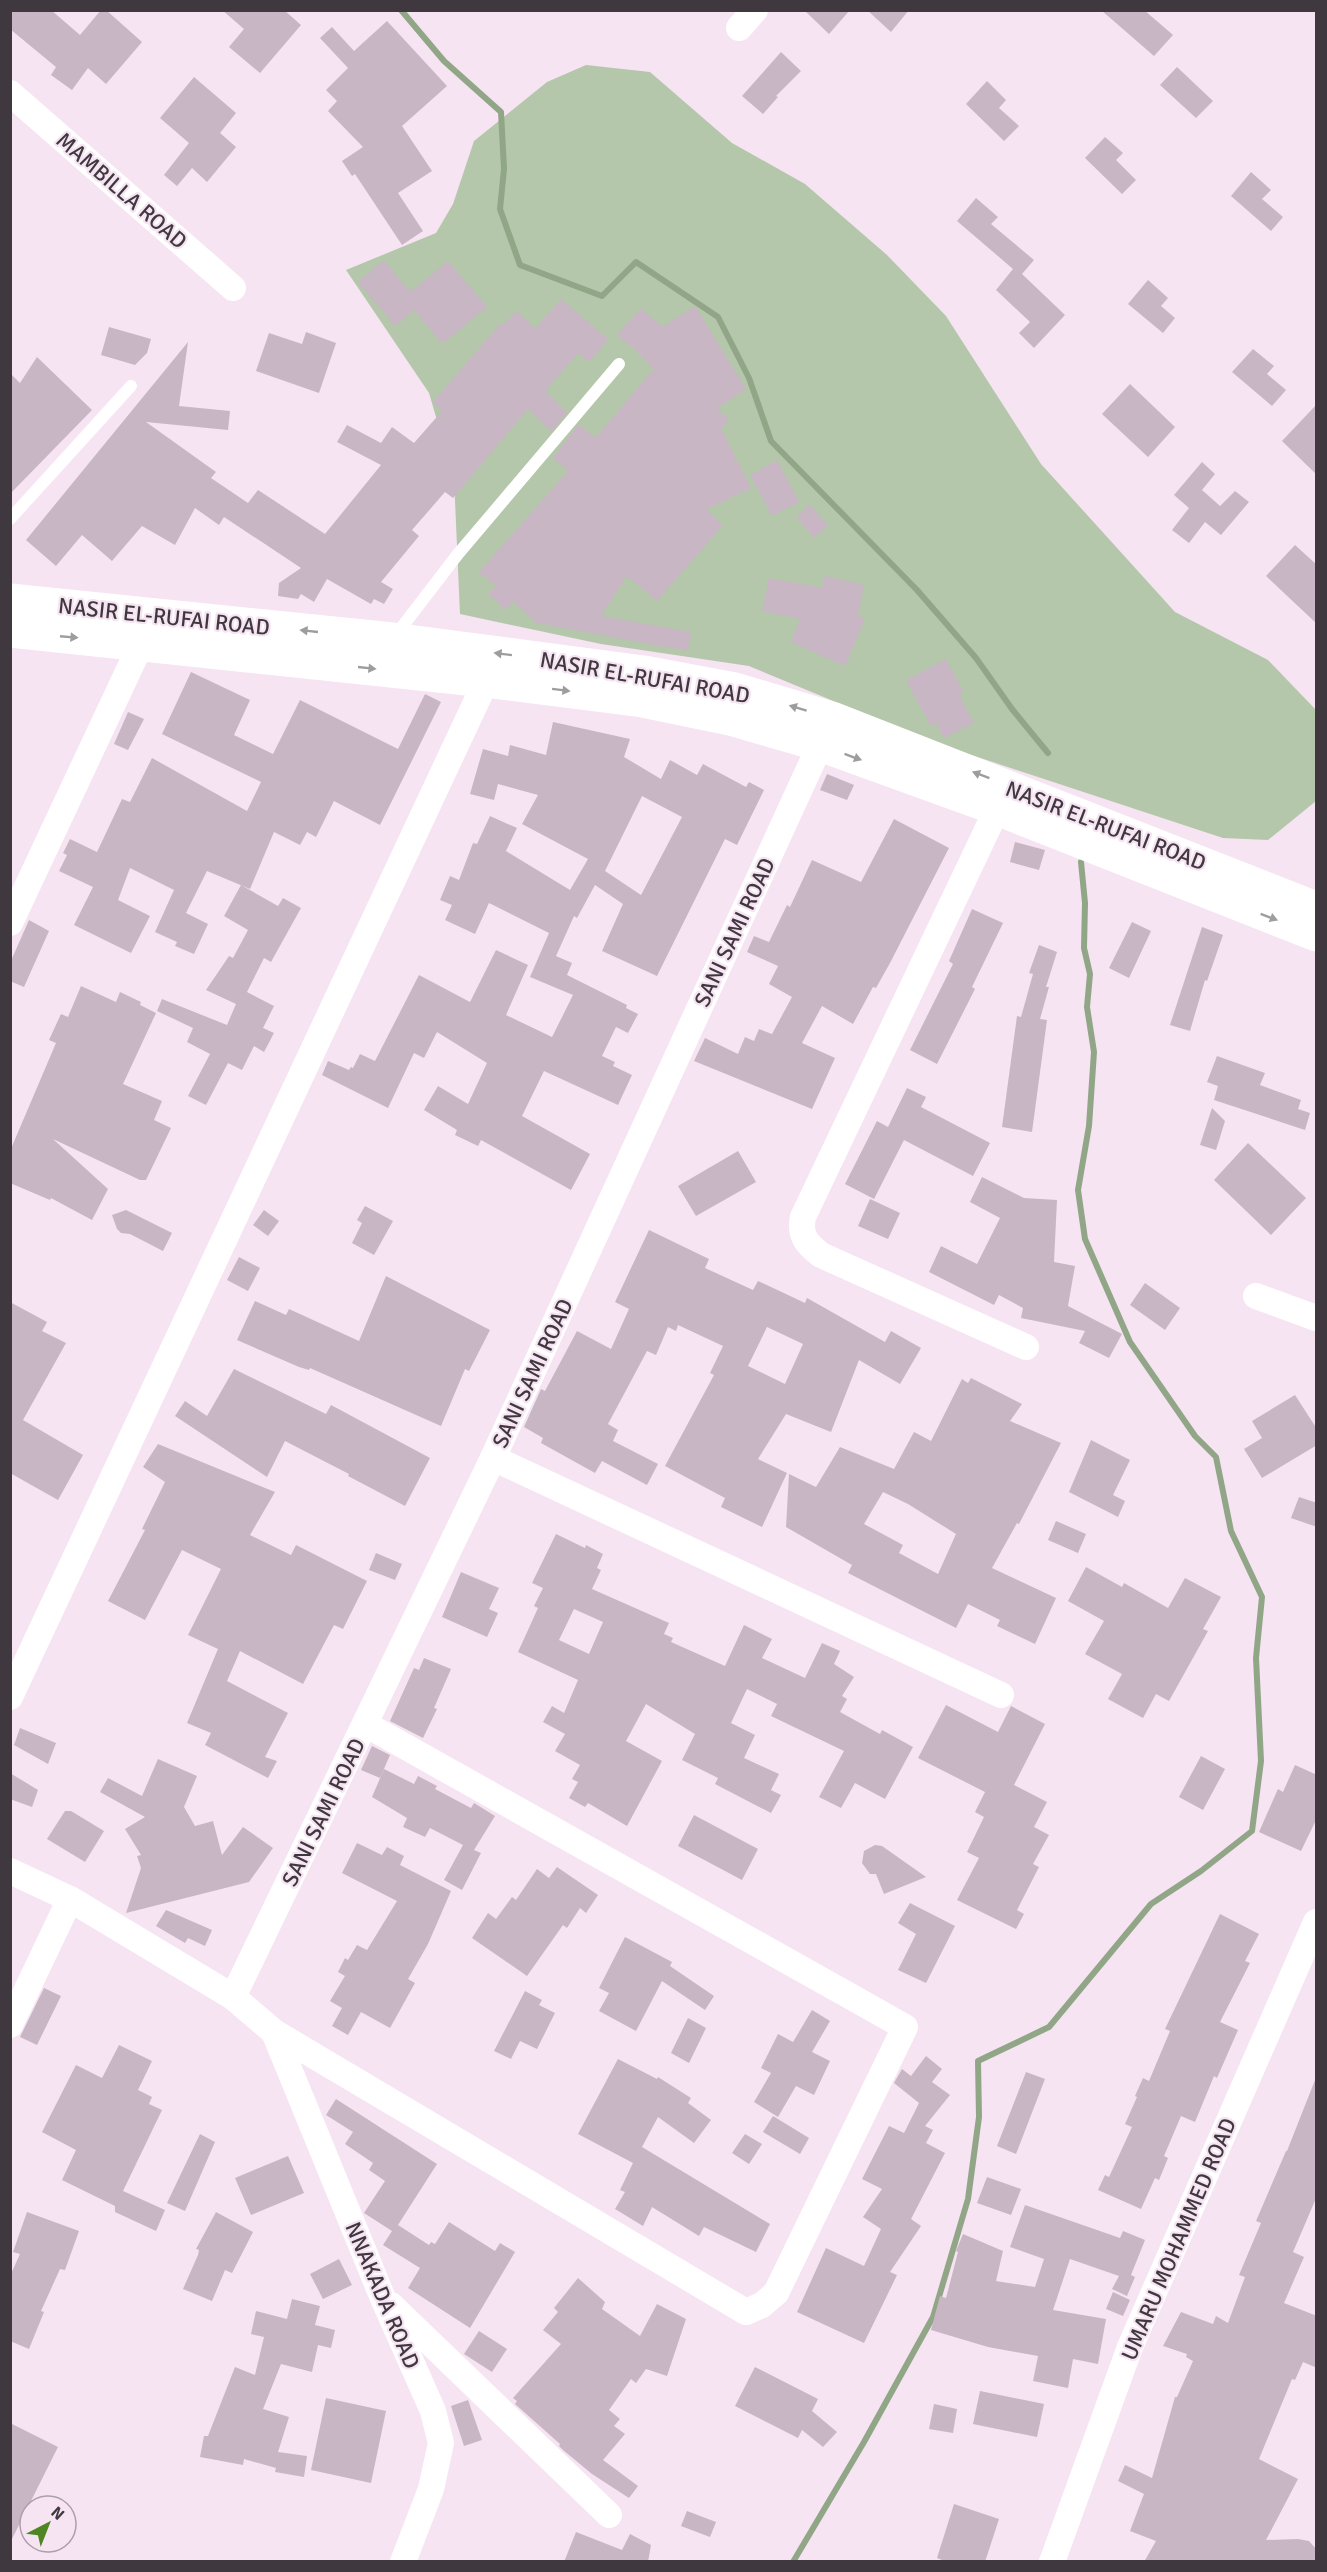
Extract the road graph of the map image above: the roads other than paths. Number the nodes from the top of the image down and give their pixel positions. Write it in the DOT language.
graph roads {
  1 [pos="10,93"];
  2 [pos="233,288"];
  3 [pos="619,364"];
  4 [pos="131,386"];
  5 [pos="10,519"];
  6 [pos="10,600"];
  7 [pos="10,632"];
  8 [pos="393,639"];
  9 [pos="141,644"];
  10 [pos="486,681"];
  11 [pos="820,745"];
  12 [pos="997,809"];
  13 [pos="1226,886"];
  14 [pos="1317,908"];
  15 [pos="10,923"];
  16 [pos="1317,935"];
  17 [pos="1256,1296"];
  18 [pos="1317,1318"];
  19 [pos="1026,1347"];
  20 [pos="493,1458"];
  21 [pos="1001,1695"];
  22 [pos="10,1697"];
  23 [pos="365,1724"];
  24 [pos="10,1871"];
  25 [pos="70,1899"];
  26 [pos="1317,1922"];
  27 [pos="233,1997"];
  28 [pos="10,2025"];
  29 [pos="274,2032"];
  30 [pos="382,2296"];
  31 [pos="609,2515"];
  32 [pos="403,2562"];
  33 [pos="1052,2562"];
  1 -- 2 [label="street, MAMBILLA ROAD"];
  3 -- 8 [label="lane"];
  4 -- 5 [label="lane"];
  8 -- 6 [label="main road, NASIR EL-RUFAI ROAD, one-way"];
  7 -- 9 [label="main road, NASIR EL-RUFAI ROAD, one-way"];
  13 -- 8 [label="main road, NASIR EL-RUFAI ROAD, one-way"];
  9 -- 10 [label="main road, NASIR EL-RUFAI ROAD, one-way"];
  9 -- 15 [label="street"];
  10 -- 11 [label="main road, NASIR EL-RUFAI ROAD, one-way"];
  10 -- 22 [label="street"];
  11 -- 12 [label="main road, NASIR EL-RUFAI ROAD, one-way"];
  11 -- 20 [label="street, SANI SAMI ROAD"];
  12 -- 13 [label="main road, NASIR EL-RUFAI ROAD"];
  12 -- 19 [label="street"];
  13 -- 14 [label="main road, NASIR EL-RUFAI ROAD"];
  13 -- 16 [label="main road, NASIR EL-RUFAI ROAD, one-way"];
  17 -- 18 [label="street"];
  20 -- 21 [label="street"];
  20 -- 23 [label="street, SANI SAMI ROAD"];
  23 -- 27 [label="street, SANI SAMI ROAD"];
  23 -- 29 [label="street"];
  24 -- 25 [label="street"];
  25 -- 27 [label="street"];
  25 -- 28 [label="street"];
  26 -- 33 [label="street, UMARU MOHAMMED ROAD"];
  27 -- 29 [label="street"];
  29 -- 30 [label="street, NNAKADA ROAD"];
  30 -- 31 [label="street"];
  30 -- 32 [label="street, NNAKADA ROAD"];
}
